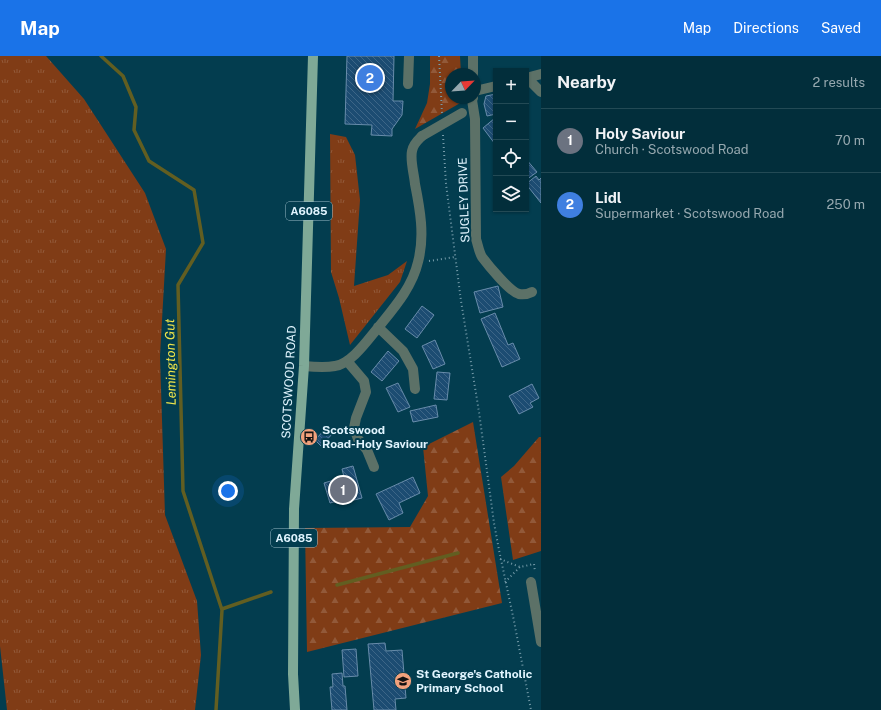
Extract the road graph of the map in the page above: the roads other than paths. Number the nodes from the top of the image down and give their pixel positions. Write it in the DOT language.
graph roads {
  1 [pos="313,56"];
  2 [pos="409,56"];
  3 [pos="473,56"];
  4 [pos="473,68"];
  5 [pos="541,74"];
  6 [pos="529,77"];
  7 [pos="529,80"];
  8 [pos="408,84"];
  9 [pos="493,87"];
  10 [pos="541,92"];
  11 [pos="481,93"];
  12 [pos="469,104"];
  13 [pos="474,104"];
  14 [pos="532,292"];
  15 [pos="378,328"];
  16 [pos="346,361"];
  17 [pos="304,366"];
  18 [pos="415,389"];
  19 [pos="374,467"];
  20 [pos="531,582"];
  21 [pos="537,600"];
  22 [pos="541,642"];
  23 [pos="295,710"];
  1 -- 17 [label="main road, SCOTSWOOD ROAD / A6085"];
  2 -- 8 [label="street"];
  3 -- 4 [label="street"];
  5 -- 6 [label="street"];
  7 -- 10 [label="street"];
  9 -- 11 [label="street"];
  12 -- 15 [label="street, bridge"];
  13 -- 14 [label="street, SUGLEY DRIVE"];
  15 -- 16 [label="street"];
  15 -- 18 [label="street"];
  16 -- 17 [label="street"];
  16 -- 19 [label="street"];
  17 -- 23 [label="main road, SCOTSWOOD ROAD / A6085"];
  20 -- 21 [label="street"];
  21 -- 22 [label="street"];
}
